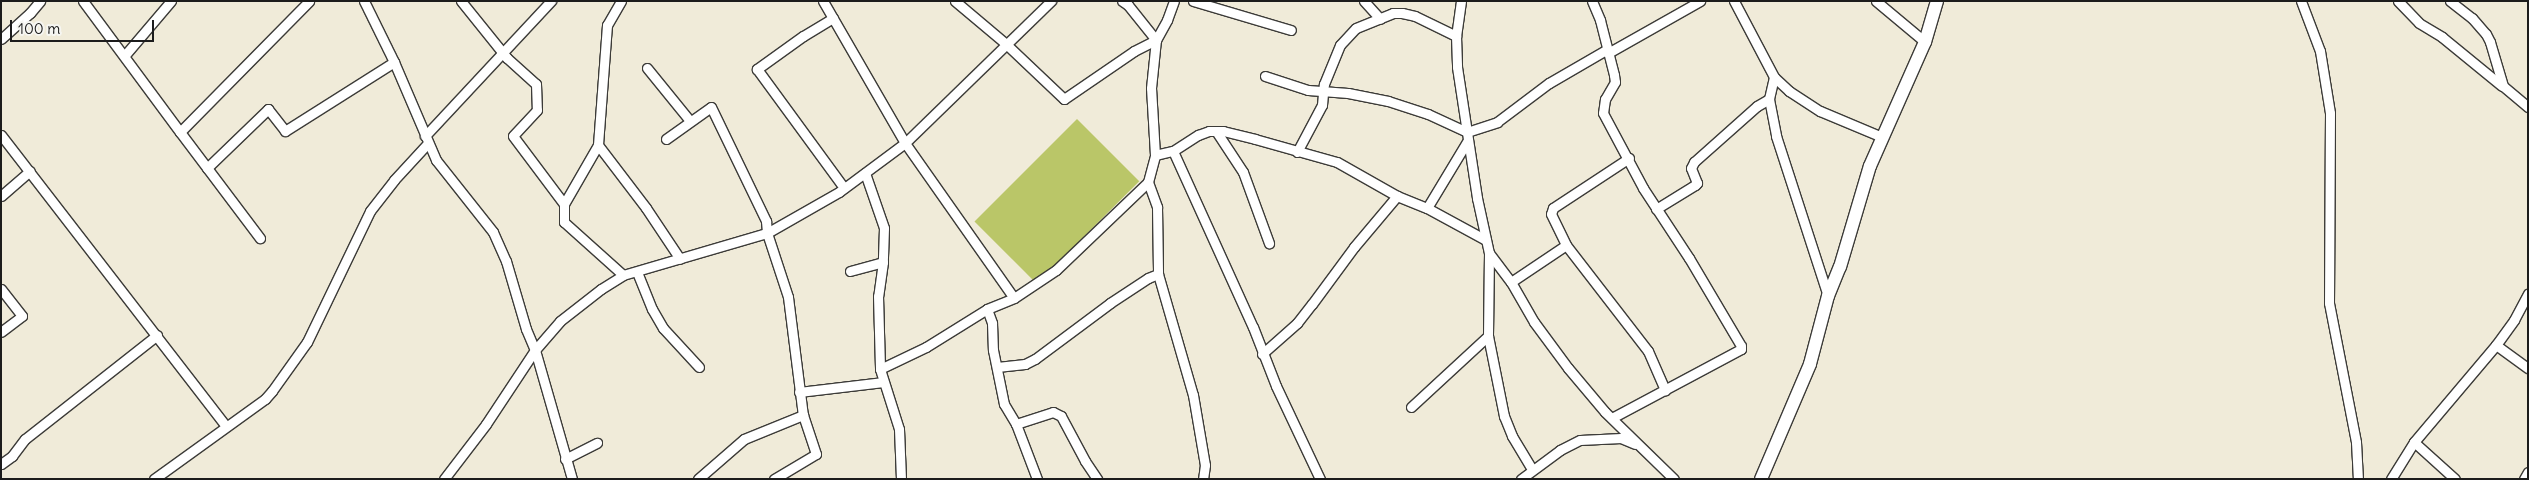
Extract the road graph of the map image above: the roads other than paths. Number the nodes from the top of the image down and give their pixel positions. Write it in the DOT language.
graph roads {
  1 [pos="40,1"];
  2 [pos="83,1"];
  3 [pos="171,1"];
  4 [pos="309,1"];
  5 [pos="364,1"];
  6 [pos="461,1"];
  7 [pos="551,1"];
  8 [pos="622,1"];
  9 [pos="823,1"];
  10 [pos="955,1"];
  11 [pos="1051,1"];
  12 [pos="1122,1"];
  13 [pos="1174,1"];
  14 [pos="1193,1"];
  15 [pos="1364,1"];
  16 [pos="1461,1"];
  17 [pos="1592,1"];
  18 [pos="1700,1"];
  19 [pos="1734,1"];
  20 [pos="1876,1"];
  21 [pos="1937,1"];
  22 [pos="2301,1"];
  23 [pos="2398,1"];
  24 [pos="2450,1"];
  25 [pos="833,18"];
  26 [pos="1380,19"];
  27 [pos="1291,30"];
  28 [pos="1456,36"];
  29 [pos="1,39"];
  30 [pos="1156,40"];
  31 [pos="1925,42"];
  32 [pos="1006,44"];
  33 [pos="1607,52"];
  34 [pos="503,53"];
  35 [pos="125,55"];
  36 [pos="394,62"];
  37 [pos="647,68"];
  38 [pos="1266,76"];
  39 [pos="1774,77"];
  40 [pos="2502,86"];
  41 [pos="1324,92"];
  42 [pos="1769,99"];
  43 [pos="2528,107"];
  44 [pos="690,121"];
  45 [pos="1216,131"];
  46 [pos="180,132"];
  47 [pos="1,135"];
  48 [pos="1468,136"];
  49 [pos="1882,137"];
  50 [pos="666,139"];
  51 [pos="427,140"];
  52 [pos="905,143"];
  53 [pos="598,145"];
  54 [pos="1173,151"];
  55 [pos="1298,152"];
  56 [pos="1155,155"];
  57 [pos="1629,158"];
  58 [pos="207,168"];
  59 [pos="30,171"];
  60 [pos="865,173"];
  61 [pos="1148,182"];
  62 [pos="844,188"];
  63 [pos="1,196"];
  64 [pos="1397,196"];
  65 [pos="564,204"];
  66 [pos="1426,208"];
  67 [pos="1656,209"];
  68 [pos="767,233"];
  69 [pos="260,238"];
  70 [pos="1486,240"];
  71 [pos="1269,243"];
  72 [pos="1566,245"];
  73 [pos="1489,253"];
  74 [pos="680,259"];
  75 [pos="883,262"];
  76 [pos="850,271"];
  77 [pos="637,272"];
  78 [pos="1158,274"];
  79 [pos="623,275"];
  80 [pos="1511,282"];
  81 [pos="1,289"];
  82 [pos="2528,294"];
  83 [pos="1828,296"];
  84 [pos="1014,298"];
  85 [pos="987,309"];
  86 [pos="1,332"];
  87 [pos="157,335"];
  88 [pos="1488,336"];
  89 [pos="2496,345"];
  90 [pos="535,350"];
  91 [pos="1262,354"];
  92 [pos="699,367"];
  93 [pos="997,367"];
  94 [pos="2528,368"];
  95 [pos="880,369"];
  96 [pos="883,382"];
  97 [pos="1665,390"];
  98 [pos="799,392"];
  99 [pos="1411,407"];
  100 [pos="803,414"];
  101 [pos="1612,418"];
  102 [pos="1016,424"];
  103 [pos="226,426"];
  104 [pos="2414,442"];
  105 [pos="597,444"];
  106 [pos="1640,446"];
  107 [pos="565,459"];
  108 [pos="1,464"];
  109 [pos="1532,469"];
  110 [pos="2528,472"];
  111 [pos="154,479"];
  112 [pos="444,479"];
  113 [pos="572,479"];
  114 [pos="698,479"];
  115 [pos="774,479"];
  116 [pos="900,479"];
  117 [pos="1037,479"];
  118 [pos="1097,479"];
  119 [pos="1203,479"];
  120 [pos="1320,479"];
  121 [pos="1521,479"];
  122 [pos="1674,479"];
  123 [pos="1761,479"];
  124 [pos="2358,479"];
  125 [pos="2391,479"];
  126 [pos="2455,479"];
  127 [pos="2524,479"];
  1 -- 29 [label="street"];
  2 -- 35 [label="street"];
  3 -- 35 [label="street"];
  4 -- 46 [label="street"];
  5 -- 36 [label="street"];
  6 -- 34 [label="street"];
  7 -- 34 [label="street"];
  8 -- 53 [label="street"];
  9 -- 25 [label="street"];
  10 -- 32 [label="street"];
  11 -- 32 [label="street"];
  12 -- 30 [label="street"];
  13 -- 30 [label="street"];
  14 -- 27 [label="street"];
  15 -- 26 [label="street"];
  16 -- 28 [label="street"];
  17 -- 33 [label="street"];
  18 -- 33 [label="street"];
  19 -- 39 [label="street"];
  20 -- 31 [label="street"];
  21 -- 31 [label="street"];
  22 -- 124 [label="street"];
  23 -- 40 [label="street"];
  24 -- 40 [label="street"];
  25 -- 52 [label="street"];
  25 -- 62 [label="street"];
  26 -- 28 [label="street"];
  26 -- 41 [label="street"];
  28 -- 48 [label="street"];
  30 -- 32 [label="street"];
  30 -- 56 [label="street"];
  31 -- 49 [label="street"];
  32 -- 52 [label="street"];
  33 -- 48 [label="street"];
  33 -- 57 [label="street"];
  34 -- 51 [label="street"];
  34 -- 65 [label="street"];
  35 -- 46 [label="street"];
  36 -- 51 [label="street"];
  36 -- 58 [label="street"];
  37 -- 44 [label="street"];
  38 -- 41 [label="street"];
  39 -- 42 [label="street"];
  39 -- 49 [label="street"];
  40 -- 43 [label="street"];
  41 -- 48 [label="street"];
  41 -- 55 [label="street"];
  42 -- 67 [label="street"];
  42 -- 83 [label="street"];
  44 -- 50 [label="street"];
  44 -- 68 [label="street"];
  45 -- 54 [label="street"];
  45 -- 55 [label="street"];
  45 -- 71 [label="street"];
  46 -- 58 [label="street"];
  47 -- 59 [label="street"];
  48 -- 66 [label="street"];
  48 -- 70 [label="street"];
  49 -- 83 [label="street"];
  51 -- 90 [label="street"];
  51 -- 103 [label="street"];
  52 -- 60 [label="street"];
  52 -- 84 [label="street"];
  53 -- 65 [label="street"];
  53 -- 74 [label="street"];
  54 -- 56 [label="street"];
  54 -- 91 [label="street"];
  55 -- 64 [label="street"];
  56 -- 61 [label="street"];
  57 -- 67 [label="street"];
  57 -- 72 [label="street"];
  58 -- 69 [label="street"];
  59 -- 63 [label="street"];
  59 -- 87 [label="street"];
  60 -- 62 [label="street"];
  60 -- 75 [label="street"];
  61 -- 78 [label="street"];
  61 -- 84 [label="street"];
  62 -- 68 [label="street"];
  64 -- 66 [label="street"];
  64 -- 91 [label="street"];
  65 -- 79 [label="street"];
  66 -- 70 [label="street"];
  67 -- 97 [label="street"];
  68 -- 74 [label="street"];
  68 -- 98 [label="street"];
  70 -- 73 [label="street"];
  72 -- 80 [label="street"];
  72 -- 97 [label="street"];
  73 -- 80 [label="street"];
  73 -- 88 [label="street"];
  74 -- 77 [label="street"];
  75 -- 76 [label="street"];
  75 -- 95 [label="street"];
  77 -- 79 [label="street"];
  77 -- 92 [label="street"];
  78 -- 93 [label="street"];
  78 -- 119 [label="street"];
  79 -- 90 [label="street"];
  80 -- 101 [label="street"];
  81 -- 86 [label="street"];
  82 -- 89 [label="street"];
  83 -- 123 [label="street"];
  84 -- 85 [label="street"];
  85 -- 93 [label="street"];
  85 -- 95 [label="street"];
  87 -- 103 [label="street"];
  87 -- 108 [label="street"];
  88 -- 99 [label="street"];
  88 -- 109 [label="street"];
  89 -- 94 [label="street"];
  89 -- 104 [label="street"];
  90 -- 107 [label="street"];
  90 -- 112 [label="street"];
  91 -- 120 [label="street"];
  93 -- 102 [label="street"];
  95 -- 96 [label="street"];
  96 -- 98 [label="street"];
  96 -- 116 [label="street"];
  97 -- 101 [label="street"];
  98 -- 100 [label="street"];
  100 -- 114 [label="street"];
  100 -- 115 [label="street"];
  101 -- 106 [label="street"];
  102 -- 117 [label="street"];
  102 -- 118 [label="street"];
  103 -- 111 [label="street"];
  104 -- 125 [label="street"];
  104 -- 126 [label="street"];
  105 -- 107 [label="street"];
  106 -- 109 [label="street"];
  106 -- 122 [label="street"];
  107 -- 113 [label="street"];
  109 -- 121 [label="street"];
  110 -- 127 [label="street"];
}
